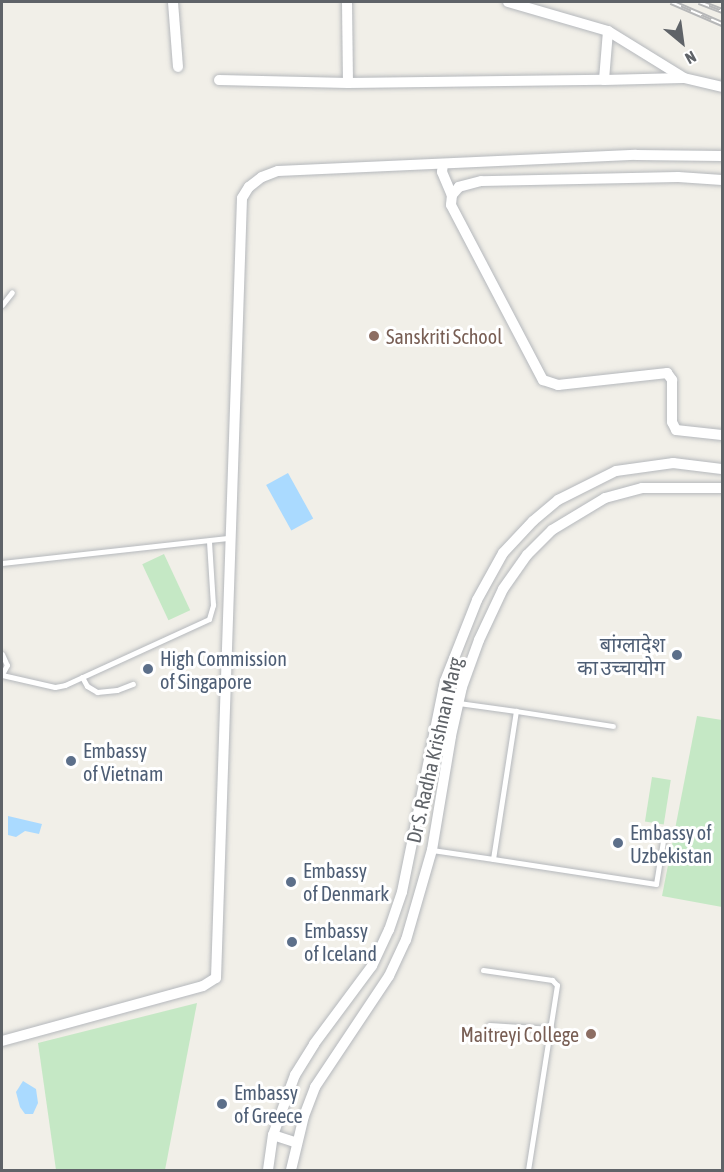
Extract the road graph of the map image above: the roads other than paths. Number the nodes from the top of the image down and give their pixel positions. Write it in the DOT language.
graph roads {
  1 [pos="173,2"];
  2 [pos="347,2"];
  3 [pos="508,2"];
  4 [pos="608,31"];
  5 [pos="178,68"];
  6 [pos="684,78"];
  7 [pos="219,80"];
  8 [pos="604,80"];
  9 [pos="348,83"];
  10 [pos="723,87"];
  11 [pos="723,156"];
  12 [pos="444,164"];
  13 [pos="723,180"];
  14 [pos="452,195"];
  15 [pos="12,292"];
  16 [pos="2,305"];
  17 [pos="723,435"];
  18 [pos="723,469"];
  19 [pos="723,488"];
  20 [pos="533,521"];
  21 [pos="545,537"];
  22 [pos="230,538"];
  23 [pos="209,541"];
  24 [pos="2,563"];
  25 [pos="2,654"];
  26 [pos="2,674"];
  27 [pos="82,677"];
  28 [pos="445,681"];
  29 [pos="133,684"];
  30 [pos="462,687"];
  31 [pos="459,703"];
  32 [pos="516,711"];
  33 [pos="613,726"];
  34 [pos="663,841"];
  35 [pos="432,850"];
  36 [pos="493,859"];
  37 [pos="483,970"];
  38 [pos="489,1025"];
  39 [pos="552,1029"];
  40 [pos="2,1041"];
  41 [pos="273,1135"];
  42 [pos="297,1143"];
  43 [pos="268,1170"];
  44 [pos="291,1170"];
  45 [pos="528,1170"];
  1 -- 5 [label="street"];
  2 -- 9 [label="street"];
  3 -- 4 [label="street"];
  4 -- 6 [label="street"];
  4 -- 8 [label="street"];
  6 -- 8 [label="street"];
  6 -- 10 [label="street"];
  7 -- 9 [label="street"];
  8 -- 9 [label="street"];
  11 -- 12 [label="street"];
  12 -- 14 [label="street"];
  12 -- 22 [label="street"];
  13 -- 14 [label="street"];
  14 -- 17 [label="street"];
  15 -- 16 [label="lane"];
  18 -- 20 [label="street, Dr S. Radha Krishnan Marg"];
  19 -- 21 [label="street, Dr S. Radha Krishnan Marg"];
  20 -- 21 [label="street"];
  20 -- 28 [label="street, Dr S. Radha Krishnan Marg"];
  21 -- 30 [label="street, Dr S. Radha Krishnan Marg"];
  22 -- 23 [label="lane"];
  22 -- 40 [label="street"];
  23 -- 24 [label="lane"];
  23 -- 27 [label="lane"];
  25 -- 26 [label="lane"];
  26 -- 27 [label="lane"];
  27 -- 29 [label="lane"];
  28 -- 30 [label="street"];
  28 -- 41 [label="street, Dr S. Radha Krishnan Marg"];
  30 -- 31 [label="street, Dr S. Radha Krishnan Marg"];
  31 -- 32 [label="lane"];
  31 -- 35 [label="street, Dr S. Radha Krishnan Marg"];
  32 -- 33 [label="lane"];
  32 -- 36 [label="lane"];
  34 -- 36 [label="lane"];
  35 -- 36 [label="lane"];
  35 -- 42 [label="street, Dr S. Radha Krishnan Marg"];
  37 -- 39 [label="lane"];
  38 -- 39 [label="lane"];
  39 -- 45 [label="lane"];
  41 -- 42 [label="street"];
  41 -- 43 [label="street, Dr S. Radha Krishnan Marg"];
  42 -- 44 [label="street, Dr S. Radha Krishnan Marg"];
}
